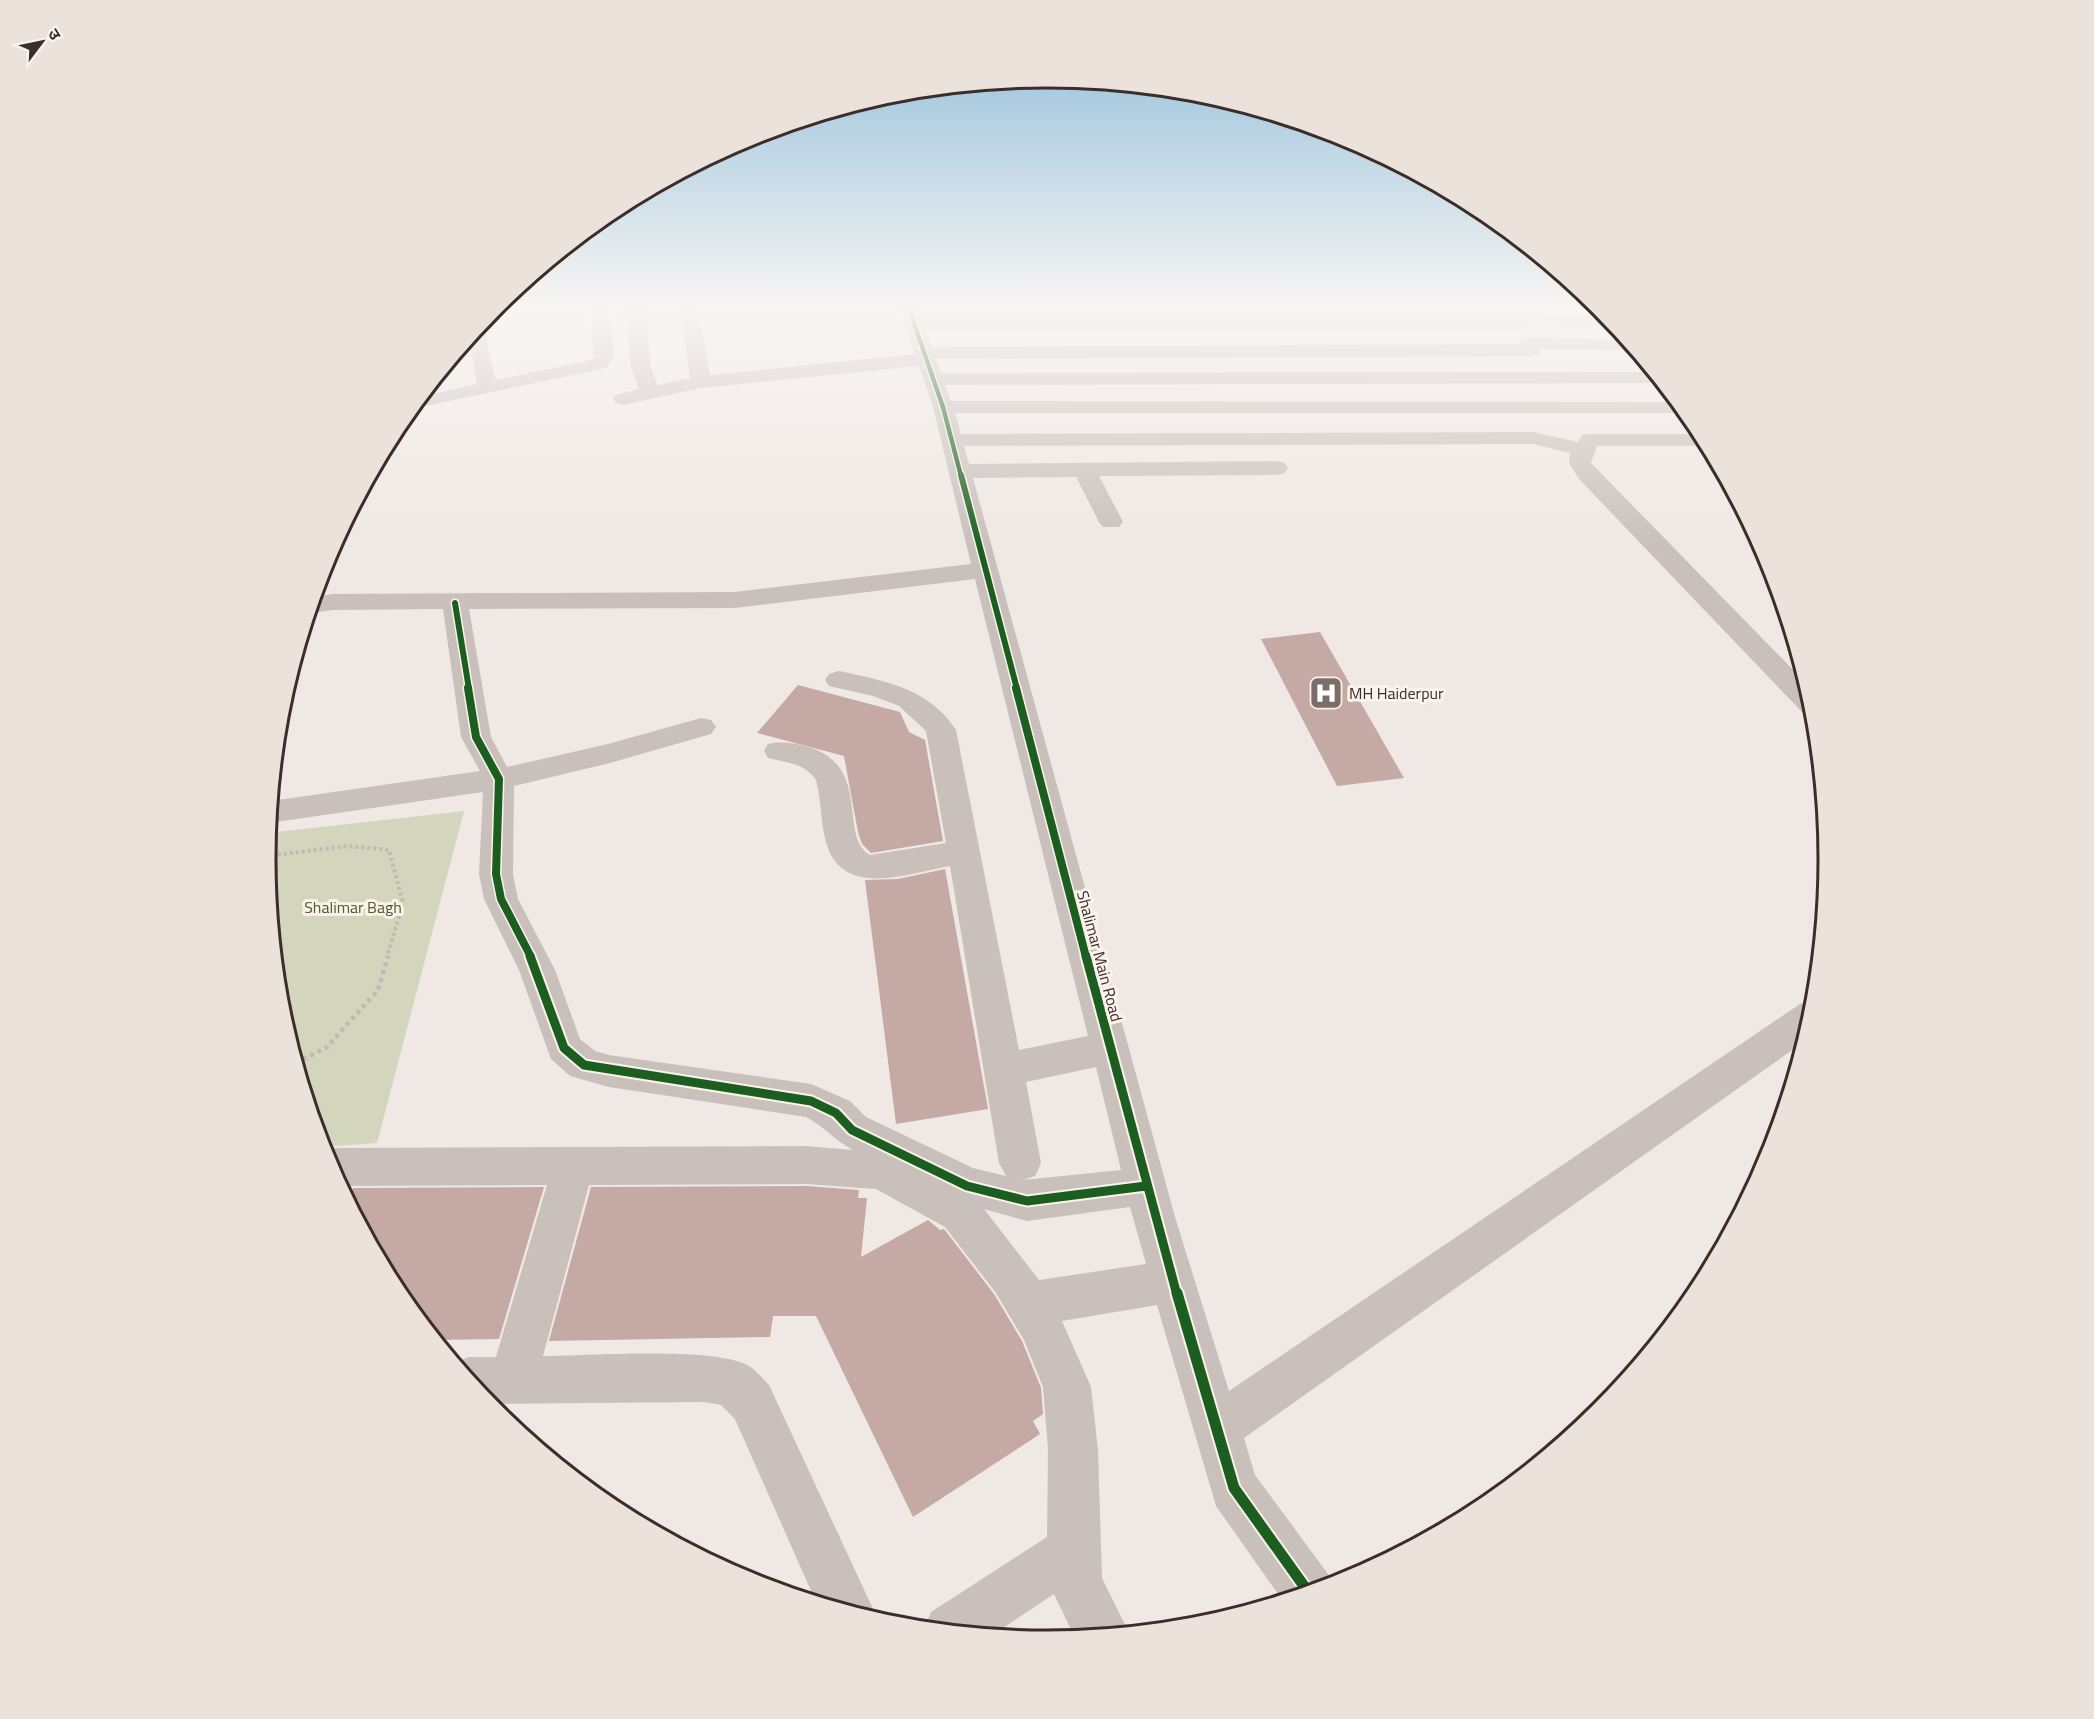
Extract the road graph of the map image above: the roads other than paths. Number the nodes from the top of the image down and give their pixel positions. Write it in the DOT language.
graph roads {
  1 [pos="492,386"];
  2 [pos="648,386"];
  3 [pos="682,386"];
  4 [pos="935,386"];
  5 [pos="943,386"];
  6 [pos="961,386"];
  7 [pos="979,386"];
  8 [pos="1127,386"];
  9 [pos="1196,386"];
  10 [pos="1350,386"];
  11 [pos="1556,386"];
  12 [pos="488,387"];
  13 [pos="651,393"];
  14 [pos="622,399"];
  15 [pos="427,401"];
  16 [pos="1134,407"];
  17 [pos="1201,407"];
  18 [pos="1358,407"];
  19 [pos="1569,407"];
  20 [pos="1672,408"];
  21 [pos="1369,438"];
  22 [pos="1198,439"];
  23 [pos="1694,440"];
  24 [pos="1587,445"];
  25 [pos="1277,468"];
  26 [pos="1200,469"];
  27 [pos="1084,470"];
  28 [pos="1111,522"];
  29 [pos="986,570"];
  30 [pos="455,603"];
  31 [pos="320,604"];
  32 [pos="839,680"];
  33 [pos="1799,692"];
  34 [pos="701,727"];
  35 [pos="779,751"];
  36 [pos="499,779"];
  37 [pos="278,811"];
  38 [pos="965,852"];
  39 [pos="1800,1023"];
  40 [pos="1109,1047"];
  41 [pos="1004,1070"];
  42 [pos="1020,1163"];
  43 [pos="573,1166"];
  44 [pos="340,1167"];
  45 [pos="1146,1186"];
  46 [pos="1173,1281"];
  47 [pos="1028,1304"];
  48 [pos="491,1380"];
  49 [pos="1217,1428"];
  50 [pos="1072,1551"];
  51 [pos="1304,1586"];
  52 [pos="843,1603"];
  53 [pos="959,1625"];
  54 [pos="1100,1629"];
  1 -- 12 [label="street"];
  2 -- 13 [label="street"];
  3 -- 13 [label="street"];
  4 -- 29 [label="street, Shalimar Main Road"];
  5 -- 27 [label="street"];
  6 -- 22 [label="street"];
  7 -- 16 [label="street"];
  8 -- 16 [label="street"];
  9 -- 17 [label="street"];
  10 -- 18 [label="street"];
  11 -- 19 [label="street"];
  12 -- 15 [label="street"];
  13 -- 14 [label="street"];
  16 -- 17 [label="street"];
  17 -- 18 [label="street"];
  17 -- 22 [label="street"];
  18 -- 19 [label="street"];
  18 -- 21 [label="street"];
  19 -- 20 [label="street"];
  19 -- 24 [label="street"];
  21 -- 22 [label="street"];
  21 -- 24 [label="street"];
  22 -- 26 [label="street"];
  23 -- 24 [label="street"];
  24 -- 33 [label="street"];
  25 -- 26 [label="street"];
  26 -- 27 [label="street"];
  27 -- 28 [label="street"];
  29 -- 30 [label="street"];
  29 -- 40 [label="street, Shalimar Main Road"];
  30 -- 31 [label="street"];
  30 -- 36 [label="street"];
  32 -- 38 [label="street"];
  34 -- 36 [label="street"];
  35 -- 38 [label="street"];
  36 -- 37 [label="street"];
  36 -- 45 [label="street"];
  38 -- 41 [label="street"];
  39 -- 49 [label="street"];
  40 -- 41 [label="street"];
  40 -- 45 [label="street, Shalimar Main Road"];
  41 -- 42 [label="street"];
  43 -- 44 [label="street"];
  43 -- 47 [label="street"];
  43 -- 48 [label="street"];
  45 -- 46 [label="street, Shalimar Main Road"];
  46 -- 47 [label="street"];
  46 -- 49 [label="street, Shalimar Main Road"];
  47 -- 50 [label="street"];
  48 -- 52 [label="street"];
  49 -- 51 [label="street, Shalimar Main Road"];
  50 -- 53 [label="street"];
  50 -- 54 [label="street"];
}
